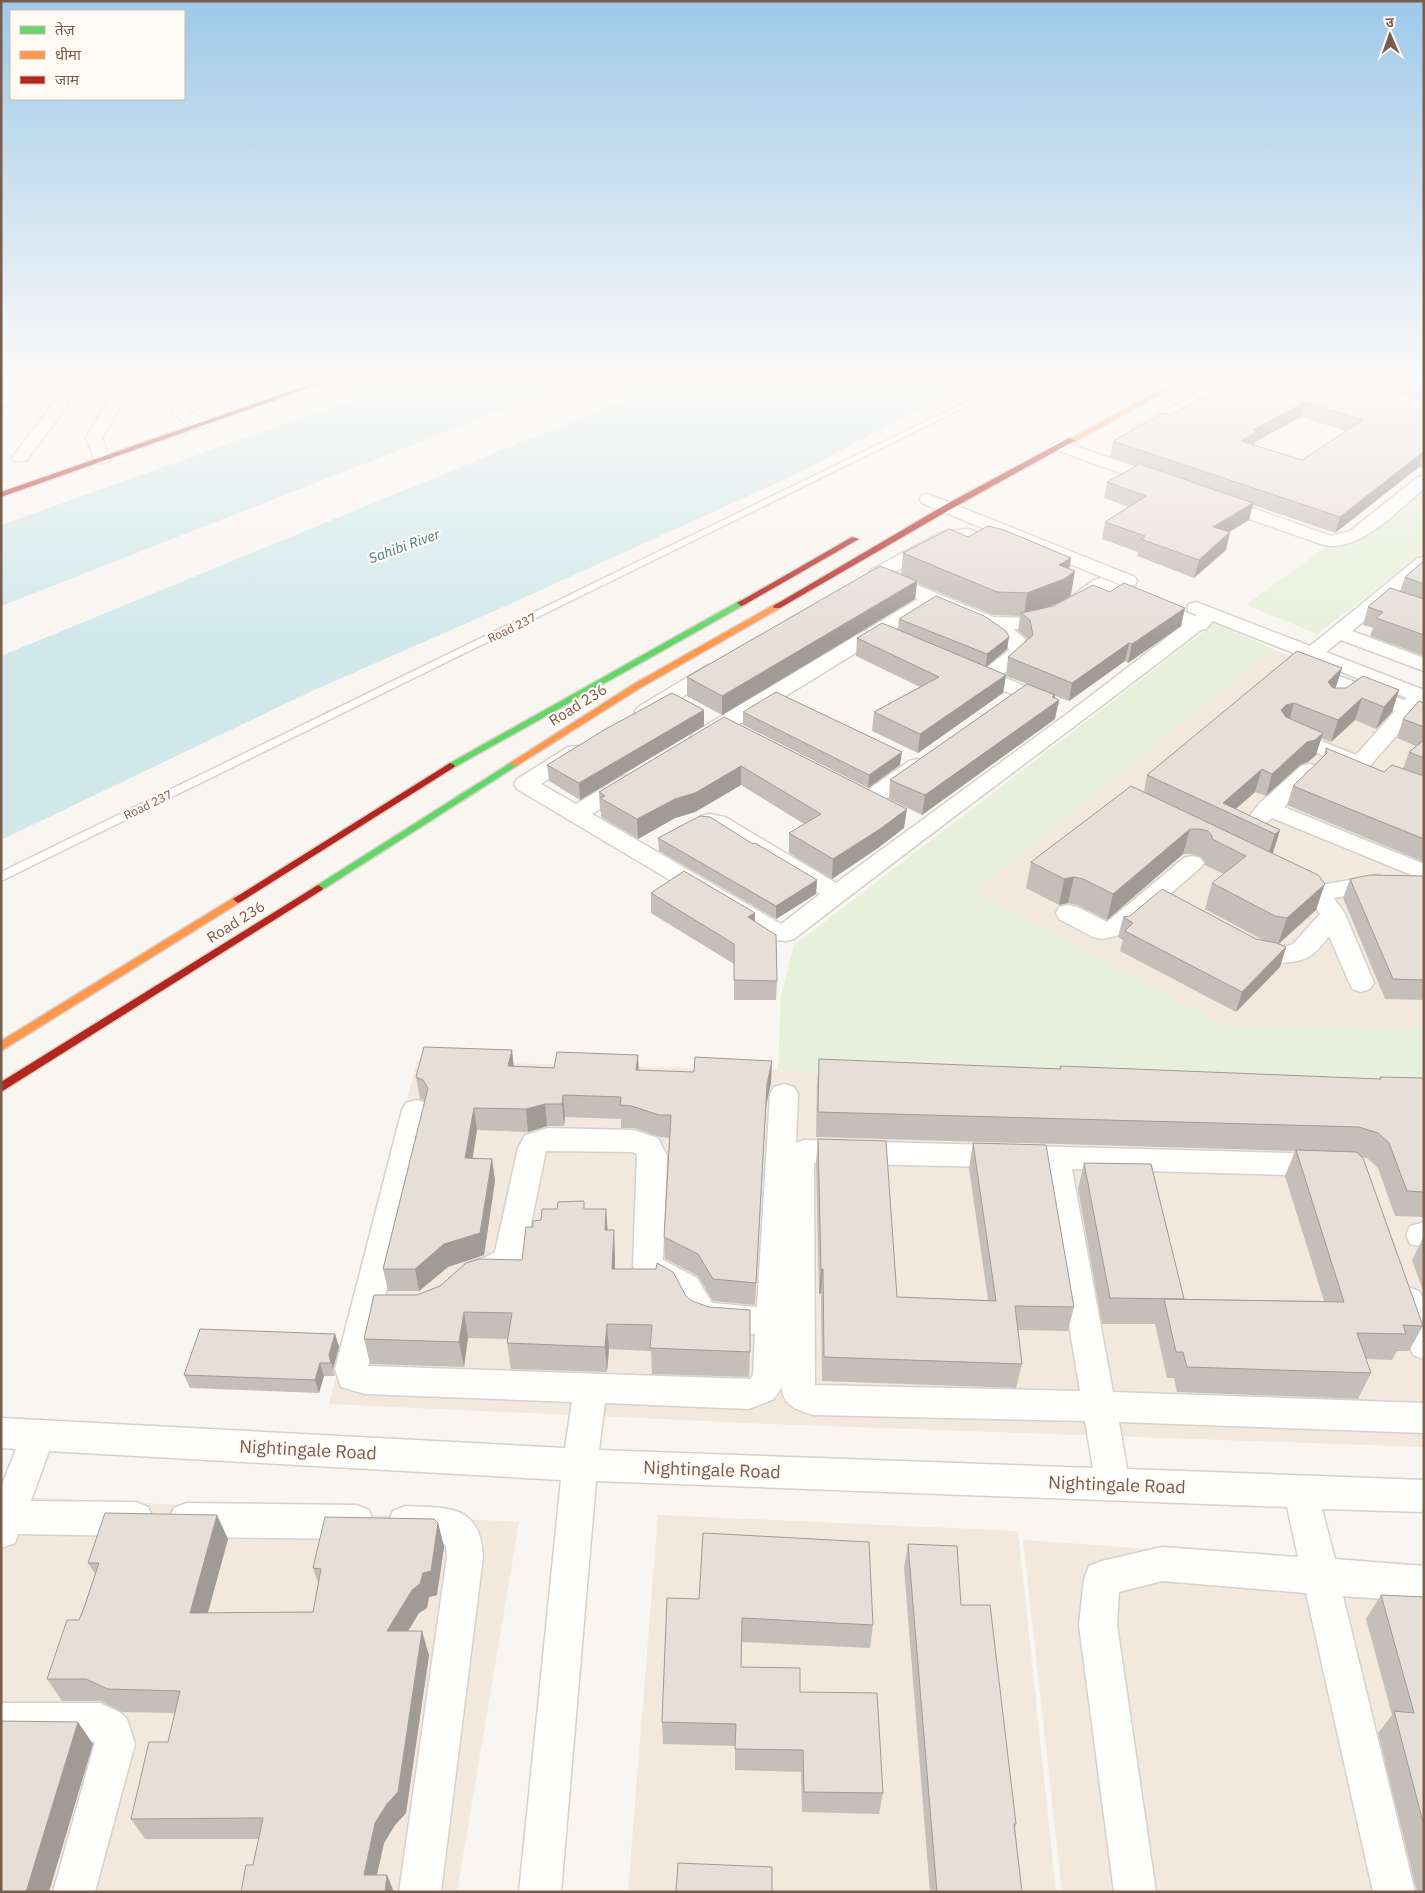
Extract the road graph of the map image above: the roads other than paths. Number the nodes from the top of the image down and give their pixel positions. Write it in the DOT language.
graph roads {
  1 [pos="87,465"];
  2 [pos="842,465"];
  3 [pos="1018,465"];
  4 [pos="1113,465"];
  5 [pos="1424,481"];
  6 [pos="1174,486"];
  7 [pos="1,495"];
  8 [pos="1202,496"];
  9 [pos="946,499"];
  10 [pos="924,502"];
  11 [pos="869,531"];
  12 [pos="1423,564"];
  13 [pos="1101,584"];
  14 [pos="933,599"];
  15 [pos="1204,619"];
  16 [pos="990,624"];
  17 [pos="1338,632"];
  18 [pos="734,658"];
  19 [pos="1305,661"];
  20 [pos="1424,665"];
  21 [pos="961,666"];
  22 [pos="988,677"];
  23 [pos="1352,688"];
  24 [pos="667,697"];
  25 [pos="1333,704"];
  26 [pos="1419,704"];
  27 [pos="1078,715"];
  28 [pos="626,722"];
  29 [pos="732,729"];
  30 [pos="1288,733"];
  31 [pos="592,743"];
  32 [pos="683,749"];
  33 [pos="919,758"];
  34 [pos="1309,770"];
  35 [pos="642,774"];
  36 [pos="576,814"];
  37 [pos="691,822"];
  38 [pos="924,826"];
  39 [pos="662,838"];
  40 [pos="639,850"];
  41 [pos="1192,863"];
  42 [pos="1273,870"];
  43 [pos="1424,872"];
  44 [pos="1,877"];
  45 [pos="1424,880"];
  46 [pos="1318,893"];
  47 [pos="837,894"];
  48 [pos="1068,914"];
  49 [pos="1333,914"];
  50 [pos="1234,937"];
  51 [pos="1361,983"];
  52 [pos="1,1047"];
  53 [pos="1,1088"];
  54 [pos="784,1094"];
  55 [pos="416,1110"];
  56 [pos="1055,1157"];
  57 [pos="1348,1165"];
  58 [pos="1401,1280"];
  59 [pos="452,1282"];
  60 [pos="772,1322"];
  61 [pos="1424,1344"];
  62 [pos="591,1388"];
  63 [pos="1099,1406"];
  64 [pos="1424,1418"];
  65 [pos="1,1433"];
  66 [pos="38,1435"];
  67 [pos="580,1465"];
  68 [pos="1113,1485"];
  69 [pos="1301,1492"];
  70 [pos="1424,1496"];
  71 [pos="3,1522"];
  72 [pos="1321,1577"];
  73 [pos="1424,1584"];
  74 [pos="1,1722"];
  75 [pos="74,1892"];
  76 [pos="420,1892"];
  77 [pos="540,1892"];
  78 [pos="1135,1892"];
  79 [pos="1394,1892"];
  1 -- 7 [label="street"];
  2 -- 44 [label="lane, Road 237"];
  3 -- 9 [label="street, Road 236"];
  4 -- 6 [label="street"];
  5 -- 8 [label="street"];
  9 -- 10 [label="street"];
  9 -- 15 [label="street"];
  9 -- 53 [label="street, Road 236"];
  11 -- 52 [label="street"];
  12 -- 17 [label="street"];
  13 -- 14 [label="street"];
  13 -- 15 [label="street"];
  13 -- 16 [label="street"];
  14 -- 16 [label="street"];
  14 -- 29 [label="street"];
  15 -- 19 [label="street"];
  15 -- 27 [label="street"];
  16 -- 22 [label="street"];
  17 -- 19 [label="street"];
  17 -- 20 [label="street"];
  18 -- 24 [label="street"];
  19 -- 23 [label="street"];
  19 -- 26 [label="street"];
  21 -- 22 [label="street"];
  22 -- 27 [label="street"];
  23 -- 25 [label="street"];
  23 -- 26 [label="street"];
  24 -- 28 [label="street"];
  24 -- 29 [label="street"];
  26 -- 30 [label="street"];
  27 -- 38 [label="street"];
  29 -- 32 [label="street"];
  31 -- 36 [label="street"];
  33 -- 38 [label="street"];
  34 -- 43 [label="street"];
  35 -- 36 [label="street"];
  36 -- 40 [label="street"];
  37 -- 47 [label="street"];
  38 -- 47 [label="street"];
  39 -- 40 [label="street"];
  40 -- 47 [label="street"];
  41 -- 48 [label="street"];
  42 -- 46 [label="street"];
  45 -- 46 [label="street"];
  46 -- 49 [label="street"];
  49 -- 50 [label="street"];
  49 -- 51 [label="street"];
  54 -- 60 [label="street"];
  55 -- 62 [label="street"];
  56 -- 57 [label="street"];
  56 -- 63 [label="street"];
  56 -- 63 [label="street"];
  58 -- 61 [label="street"];
  59 -- 60 [label="street"];
  60 -- 62 [label="street"];
  62 -- 67 [label="street"];
  63 -- 64 [label="street"];
  63 -- 68 [label="street"];
  65 -- 66 [label="street, Nightingale Road"];
  66 -- 67 [label="street, Nightingale Road"];
  66 -- 71 [label="street"];
  67 -- 68 [label="street, Nightingale Road"];
  67 -- 77 [label="street"];
  68 -- 69 [label="street, Nightingale Road"];
  69 -- 70 [label="street, Nightingale Road"];
  69 -- 72 [label="street"];
  71 -- 76 [label="street"];
  72 -- 73 [label="street"];
  72 -- 78 [label="street"];
  72 -- 79 [label="street"];
  74 -- 75 [label="street"];
}
